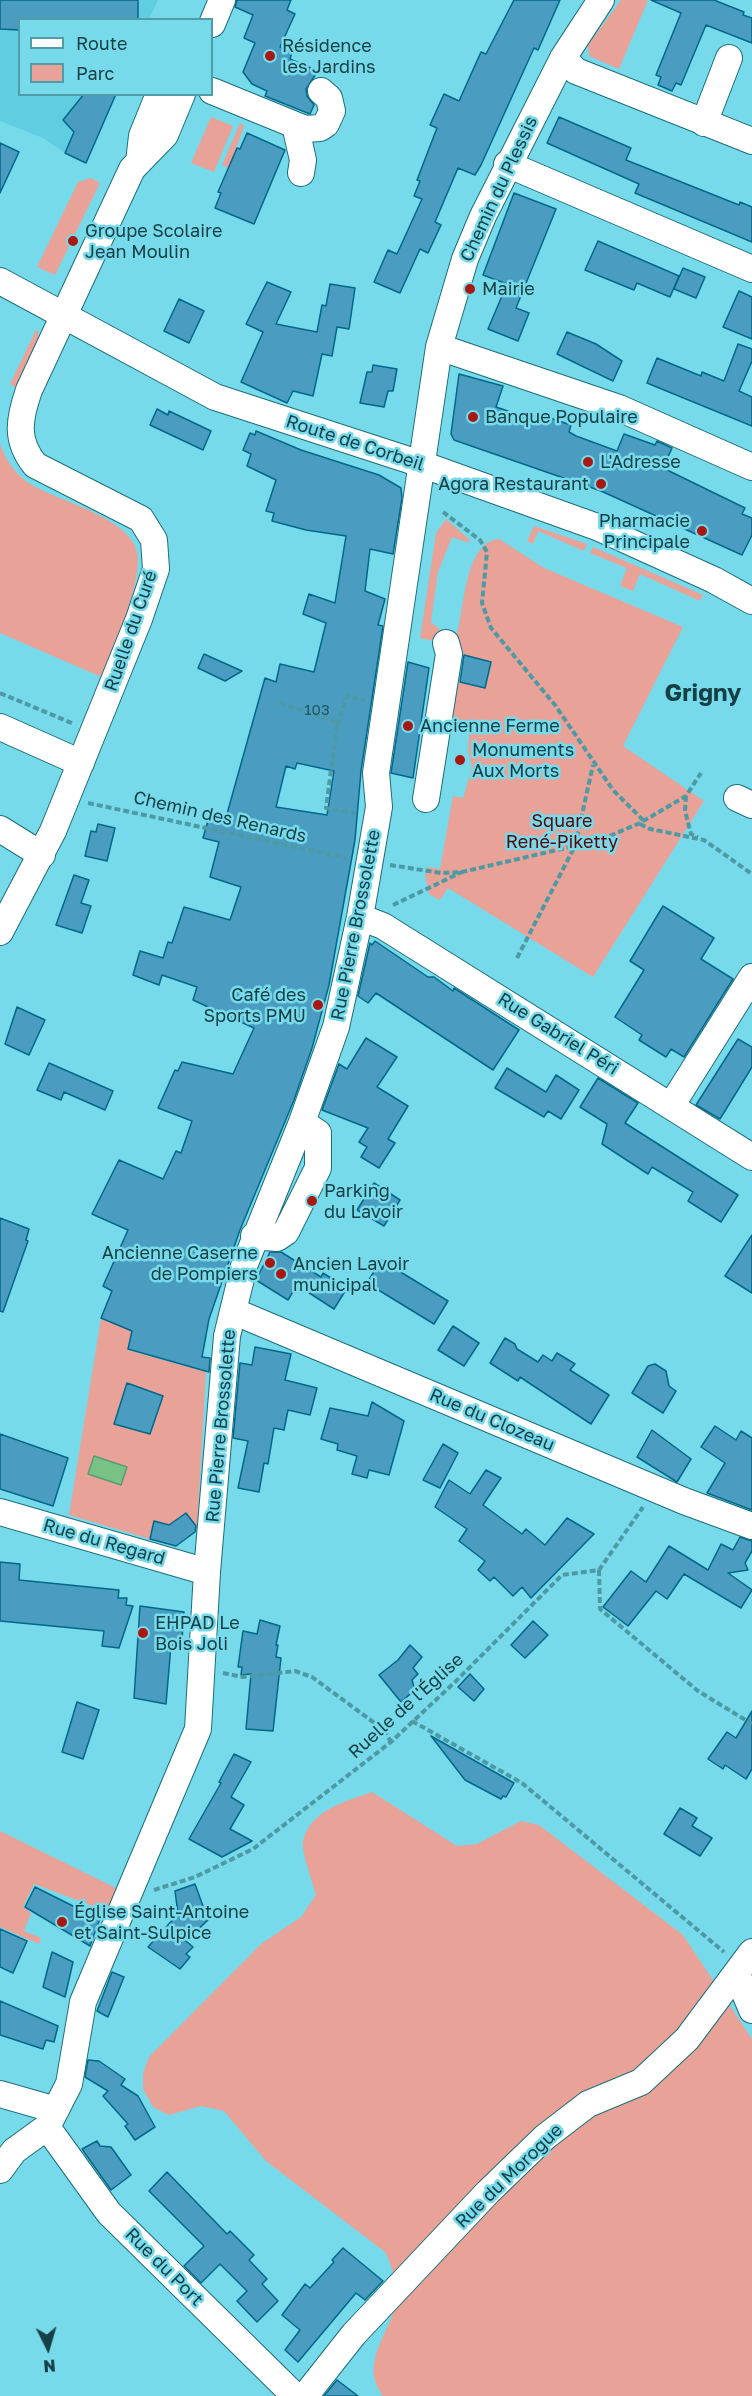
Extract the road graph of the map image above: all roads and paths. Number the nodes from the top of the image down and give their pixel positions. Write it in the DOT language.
graph roads {
  1 [pos="222,0"];
  2 [pos="601,0"];
  3 [pos="213,22"];
  4 [pos="563,58"];
  5 [pos="729,58"];
  6 [pos="213,91"];
  7 [pos="321,92"];
  8 [pos="159,96"];
  9 [pos="181,96"];
  10 [pos="704,123"];
  11 [pos="295,125"];
  12 [pos="152,135"];
  13 [pos="752,141"];
  14 [pos="507,164"];
  15 [pos="301,173"];
  16 [pos="752,269"];
  17 [pos="0,281"];
  18 [pos="63,316"];
  19 [pos="439,346"];
  20 [pos="421,464"];
  21 [pos="752,466"];
  22 [pos="443,512"];
  23 [pos="751,599"];
  24 [pos="446,643"];
  25 [pos="0,693"];
  26 [pos="280,703"];
  27 [pos="386,704"];
  28 [pos="337,725"];
  29 [pos="0,727"];
  30 [pos="94,731"];
  31 [pos="81,763"];
  32 [pos="593,764"];
  33 [pos="701,773"];
  34 [pos="686,796"];
  35 [pos="67,798"];
  36 [pos="426,799"];
  37 [pos="377,818"];
  38 [pos="642,822"];
  39 [pos="0,830"];
  40 [pos="704,840"];
  41 [pos="575,846"];
  42 [pos="42,855"];
  43 [pos="368,862"];
  44 [pos="462,872"];
  45 [pos="752,874"];
  46 [pos="360,917"];
  47 [pos="0,932"];
  48 [pos="517,958"];
  49 [pos="752,977"];
  50 [pos="671,1106"];
  51 [pos="750,1152"];
  52 [pos="233,1311"];
  53 [pos="656,1489"];
  54 [pos="0,1512"];
  55 [pos="752,1526"];
  56 [pos="599,1570"];
  57 [pos="207,1572"];
  58 [pos="202,1668"];
  59 [pos="412,1721"];
  60 [pos="752,1724"];
  61 [pos="391,1742"];
  62 [pos="134,1882"];
  63 [pos="752,1952"];
  64 [pos="737,1974"];
  65 [pos="752,2010"];
  66 [pos="0,2094"];
  67 [pos="51,2119"];
  68 [pos="7,2160"];
  69 [pos="295,2396"];
  70 [pos="305,2396"];
  1 -- 3 [label="street"];
  2 -- 4 [label="street, Chemin du Plessis"];
  4 -- 10 [label="street"];
  4 -- 14 [label="street, Chemin du Plessis"];
  5 -- 10 [label="street"];
  6 -- 11 [label="street"];
  7 -- 11 [label="street"];
  8 -- 12 [label="street"];
  9 -- 12 [label="street"];
  10 -- 13 [label="street"];
  11 -- 15 [label="street"];
  12 -- 18 [label="street, Ruelle du Curé"];
  14 -- 16 [label="street"];
  14 -- 19 [label="street, Chemin du Plessis"];
  17 -- 18 [label="street, Route de Corbeil"];
  18 -- 20 [label="street, Route de Corbeil"];
  18 -- 30 [label="street, Ruelle du Curé"];
  19 -- 20 [label="street, Chemin du Plessis"];
  19 -- 21 [label="street"];
  20 -- 23 [label="street, Route de Corbeil"];
  20 -- 27 [label="street, Rue Pierre Brossolette"];
  22 -- 32 [label="path"];
  24 -- 36 [label="street"];
  25 -- 30 [label="path"];
  26 -- 28 [label="path"];
  27 -- 28 [label="path"];
  27 -- 37 [label="street, Rue Pierre Brossolette"];
  28 -- 37 [label="path"];
  29 -- 31 [label="street"];
  30 -- 31 [label="street, Ruelle du Curé"];
  31 -- 35 [label="street, Ruelle du Curé"];
  32 -- 38 [label="path"];
  32 -- 41 [label="path"];
  33 -- 34 [label="path"];
  34 -- 38 [label="path"];
  34 -- 40 [label="path"];
  35 -- 42 [label="street, Ruelle du Curé"];
  35 -- 43 [label="path, Chemin des Renards"];
  37 -- 43 [label="street, Rue Pierre Brossolette"];
  38 -- 40 [label="path"];
  38 -- 41 [label="path"];
  39 -- 42 [label="street"];
  40 -- 45 [label="path"];
  41 -- 44 [label="path"];
  41 -- 48 [label="path"];
  42 -- 47 [label="street, Ruelle du Curé"];
  43 -- 44 [label="path, Chemin des Renards"];
  43 -- 46 [label="street, Rue Pierre Brossolette"];
  44 -- 46 [label="path"];
  46 -- 50 [label="street, Rue Gabriel Péri"];
  46 -- 52 [label="street, Rue Pierre Brossolette"];
  49 -- 50 [label="street"];
  50 -- 51 [label="street, Rue Gabriel Péri"];
  52 -- 53 [label="street, Rue du Clozeau"];
  52 -- 57 [label="street, Rue Pierre Brossolette"];
  53 -- 55 [label="street, Rue du Clozeau"];
  53 -- 56 [label="path"];
  54 -- 57 [label="street, Rue du Regard"];
  56 -- 59 [label="path, Ruelle de l'Église"];
  56 -- 60 [label="path"];
  57 -- 58 [label="street, Rue Pierre Brossolette"];
  58 -- 61 [label="path"];
  58 -- 62 [label="street, Rue Pierre Brossolette"];
  59 -- 61 [label="path, Ruelle de l'Église"];
  59 -- 64 [label="path"];
  61 -- 62 [label="path, Ruelle de l'Église"];
  62 -- 67 [label="street, Rue Pierre Brossolette"];
  63 -- 64 [label="street, Rue du Morogue"];
  64 -- 65 [label="street"];
  64 -- 70 [label="street, Rue du Morogue"];
  66 -- 67 [label="street"];
  67 -- 68 [label="street, Rue Pierre Brossolette"];
  67 -- 69 [label="street, Rue du Port"];
}
